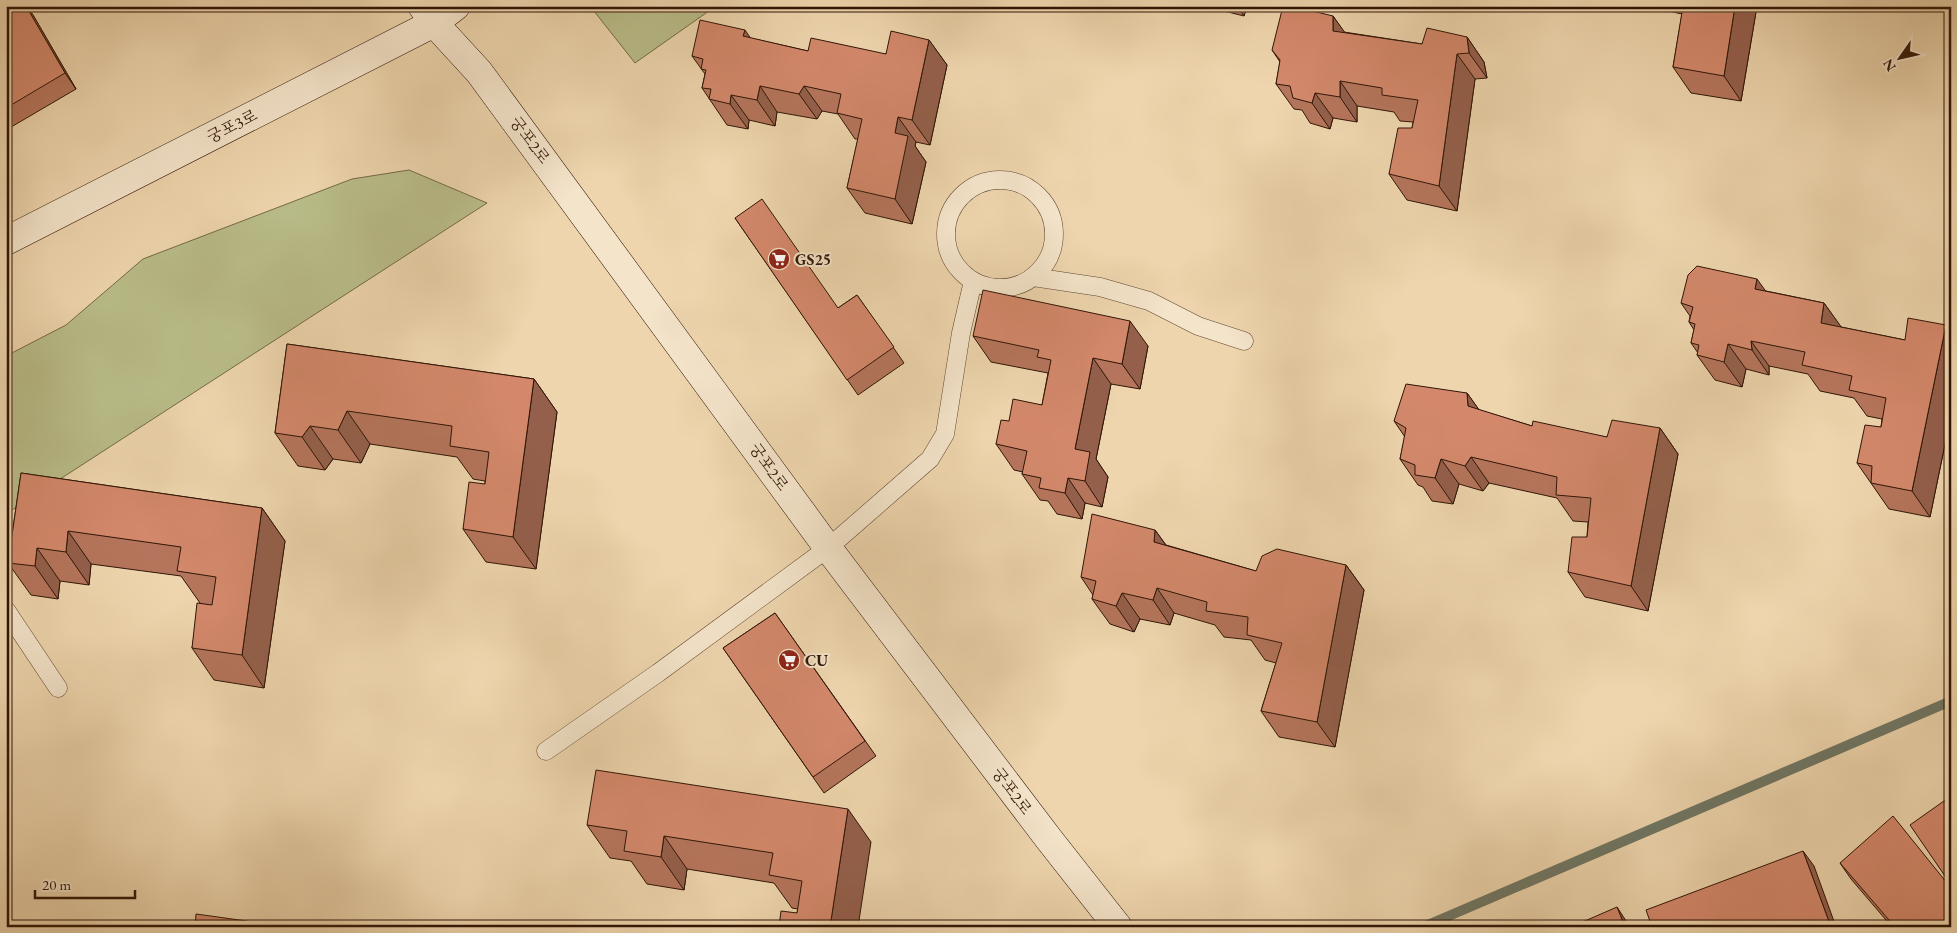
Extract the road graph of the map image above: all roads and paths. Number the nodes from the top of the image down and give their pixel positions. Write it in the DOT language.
graph roads {
  1 [pos="456,6"];
  2 [pos="428,14"];
  3 [pos="6,241"];
  4 [pos="1033,277"];
  5 [pos="973,281"];
  6 [pos="1244,341"];
  7 [pos="828,548"];
  8 [pos="6,610"];
  9 [pos="58,688"];
  10 [pos="546,751"];
  11 [pos="1118,927"];
  1 -- 2 [label="street, 궁포3로"];
  2 -- 3 [label="street, 궁포3로"];
  2 -- 7 [label="street, 궁포2로"];
  4 -- 5 [label="lane"];
  4 -- 5 [label="lane"];
  4 -- 6 [label="lane"];
  5 -- 7 [label="lane"];
  7 -- 10 [label="lane"];
  7 -- 11 [label="street, 궁포2로"];
  8 -- 9 [label="lane"];
}
